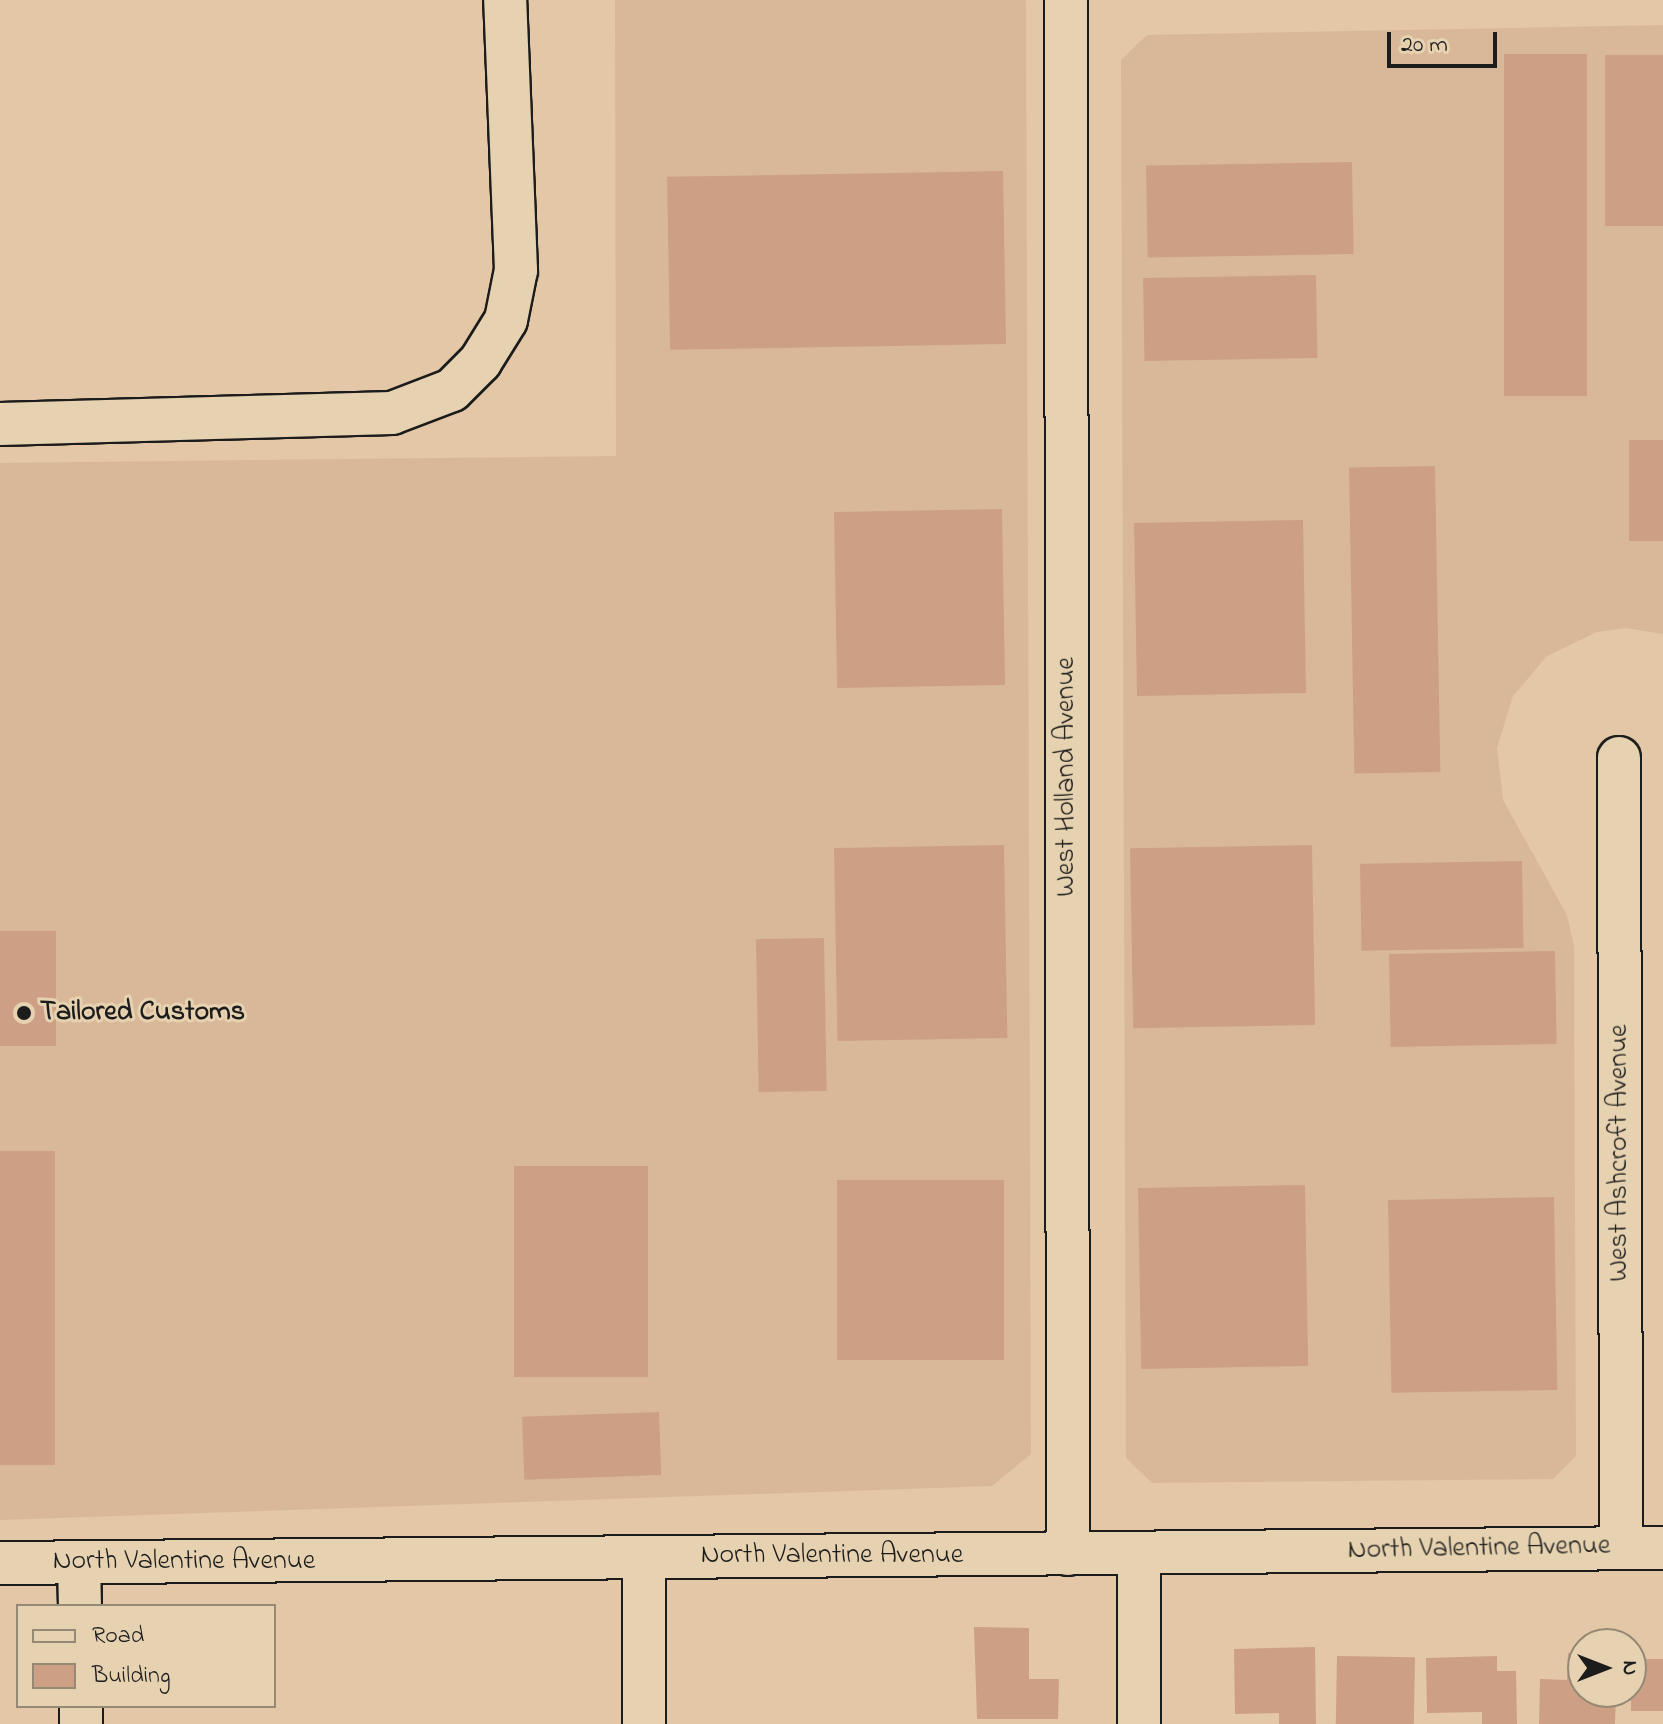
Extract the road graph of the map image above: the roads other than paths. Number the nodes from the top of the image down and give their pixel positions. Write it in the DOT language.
graph roads {
  1 [pos="505,0"];
  2 [pos="1066,0"];
  3 [pos="0,424"];
  4 [pos="1619,758"];
  5 [pos="1621,1548"];
  6 [pos="1663,1548"];
  7 [pos="1139,1553"];
  8 [pos="1068,1554"];
  9 [pos="644,1558"];
  10 [pos="0,1563"];
  11 [pos="79,1563"];
  12 [pos="80,1604"];
  13 [pos="644,1724"];
  14 [pos="1139,1724"];
  1 -- 3 [label="street"];
  2 -- 8 [label="street, West Holland Avenue"];
  4 -- 5 [label="street, West Ashcroft Avenue"];
  5 -- 6 [label="street, North Valentine Avenue"];
  5 -- 7 [label="street, North Valentine Avenue"];
  7 -- 8 [label="street, North Valentine Avenue"];
  7 -- 14 [label="street"];
  8 -- 9 [label="street, North Valentine Avenue"];
  9 -- 11 [label="street, North Valentine Avenue"];
  9 -- 13 [label="street"];
  10 -- 11 [label="street, North Valentine Avenue"];
  11 -- 12 [label="street"];
}
